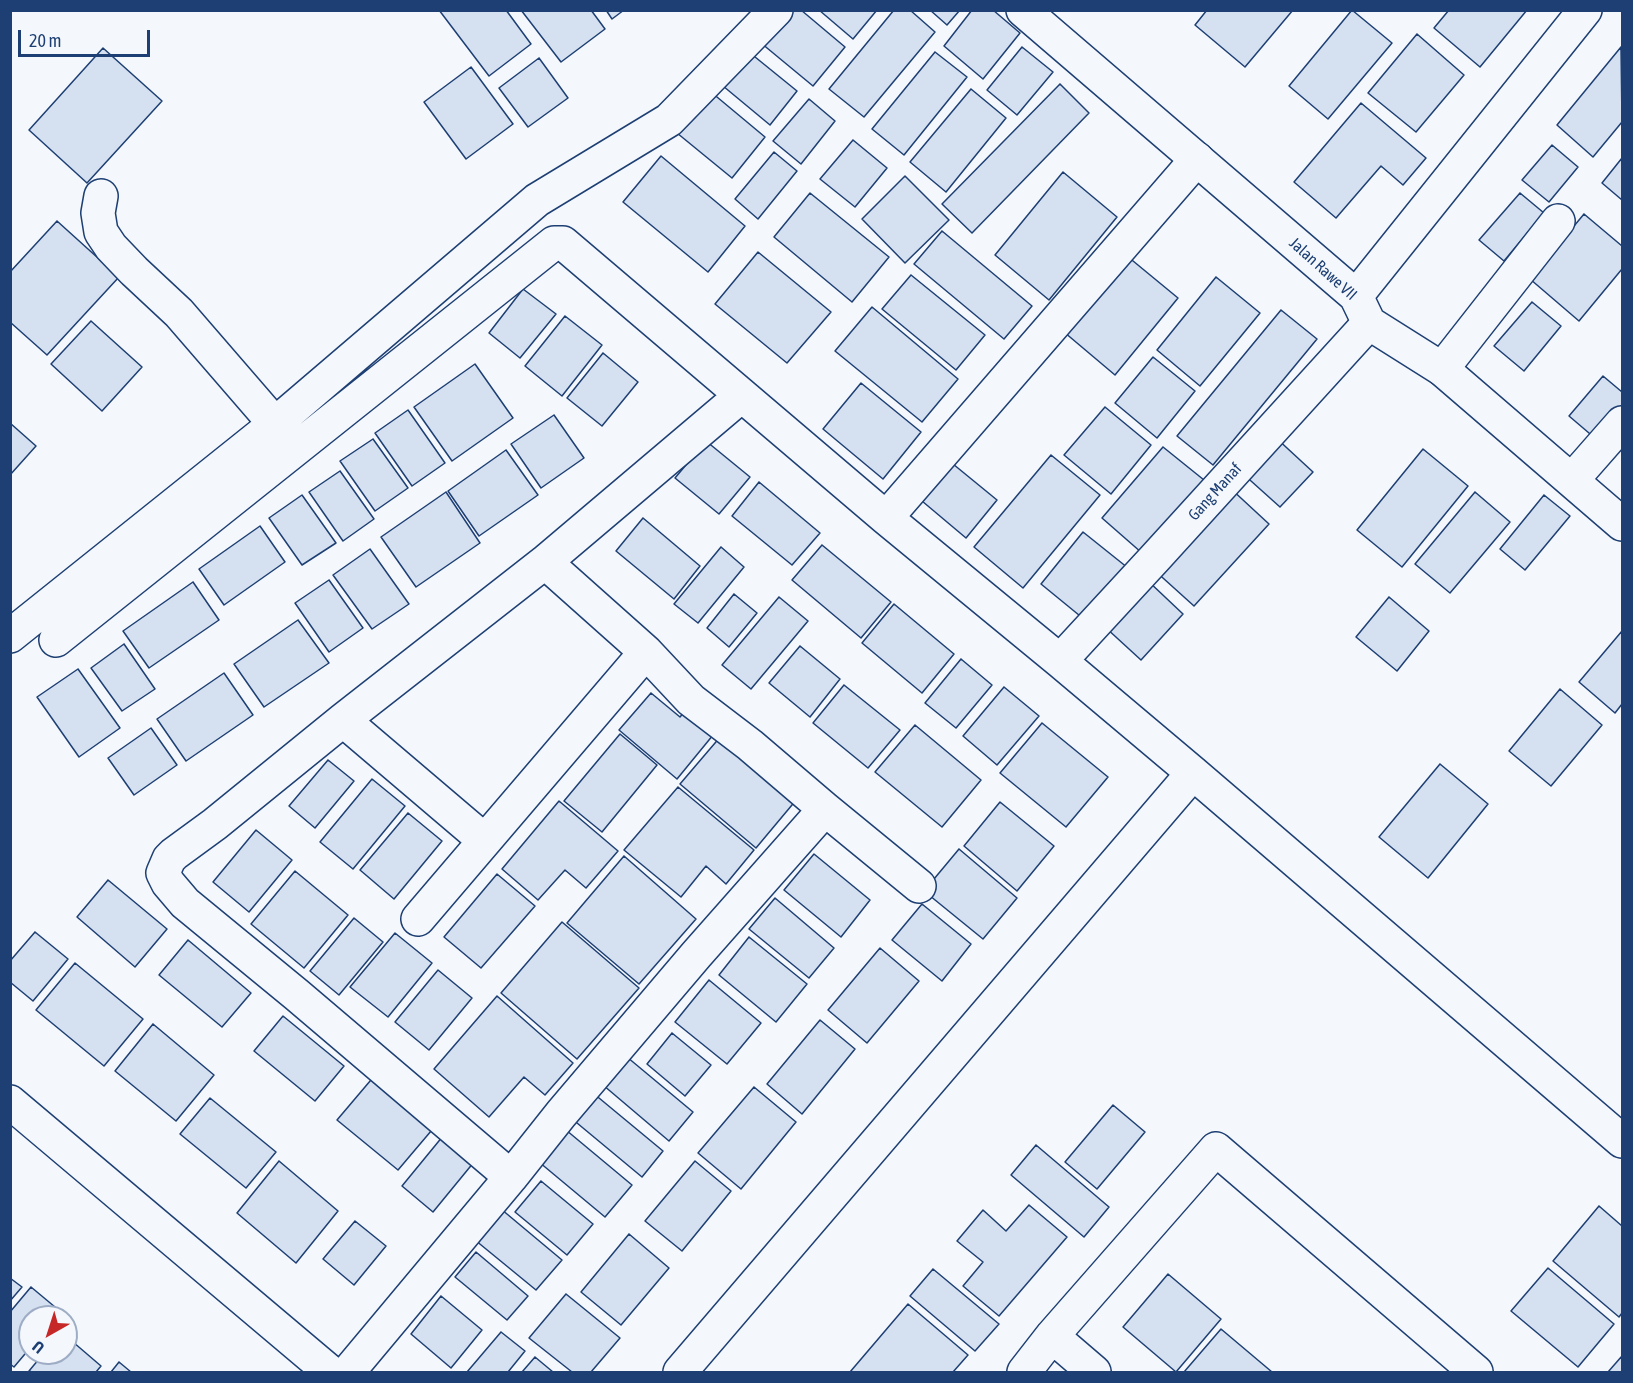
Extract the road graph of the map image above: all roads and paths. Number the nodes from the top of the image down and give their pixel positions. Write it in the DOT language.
graph roads {
  1 [pos="776,10"];
  2 [pos="1023,10"];
  3 [pos="1585,10"];
  4 [pos="1197,159"];
  5 [pos="101,196"];
  6 [pos="1558,221"];
  7 [pos="1363,309"];
  8 [pos="1442,369"];
  9 [pos="741,396"];
  10 [pos="1623,423"];
  11 [pos="275,424"];
  12 [pos="1572,480"];
  13 [pos="886,518"];
  14 [pos="1623,524"];
  15 [pos="545,562"];
  16 [pos="10,636"];
  17 [pos="56,640"];
  18 [pos="646,652"];
  19 [pos="1060,661"];
  20 [pos="343,720"];
  21 [pos="1193,773"];
  22 [pos="825,809"];
  23 [pos="484,840"];
  24 [pos="919,886"];
  25 [pos="418,919"];
  26 [pos="10,1102"];
  27 [pos="1623,1141"];
  28 [pos="512,1177"];
  29 [pos="1052,1336"];
  30 [pos="330,1372"];
  31 [pos="348,1372"];
  32 [pos="680,1372"];
  33 [pos="1023,1372"];
  34 [pos="1094,1372"];
  35 [pos="1476,1372"];
  1 -- 11 [label="street"];
  2 -- 4 [label="street, Jalan Rawe VII"];
  3 -- 7 [label="street, Gang Manaf"];
  4 -- 7 [label="street, Jalan Rawe VII"];
  4 -- 13 [label="street"];
  5 -- 11 [label="street"];
  6 -- 8 [label="street"];
  7 -- 8 [label="street, Jalan Rawe VII"];
  7 -- 19 [label="street, Gang Manaf"];
  8 -- 12 [label="street, Jalan Rawe VII"];
  9 -- 13 [label="street"];
  9 -- 15 [label="street"];
  9 -- 17 [label="street"];
  10 -- 12 [label="street"];
  11 -- 16 [label="street"];
  12 -- 14 [label="street, Jalan Rawe VII"];
  13 -- 19 [label="street"];
  15 -- 18 [label="street"];
  15 -- 20 [label="street"];
  18 -- 22 [label="street"];
  18 -- 23 [label="street"];
  19 -- 21 [label="street"];
  20 -- 23 [label="street"];
  20 -- 28 [label="street"];
  21 -- 27 [label="street"];
  21 -- 32 [label="street"];
  22 -- 24 [label="street"];
  22 -- 28 [label="street"];
  23 -- 25 [label="street"];
  26 -- 30 [label="street"];
  28 -- 31 [label="street"];
  29 -- 33 [label="street"];
  29 -- 34 [label="street"];
  29 -- 35 [label="street"];
}
